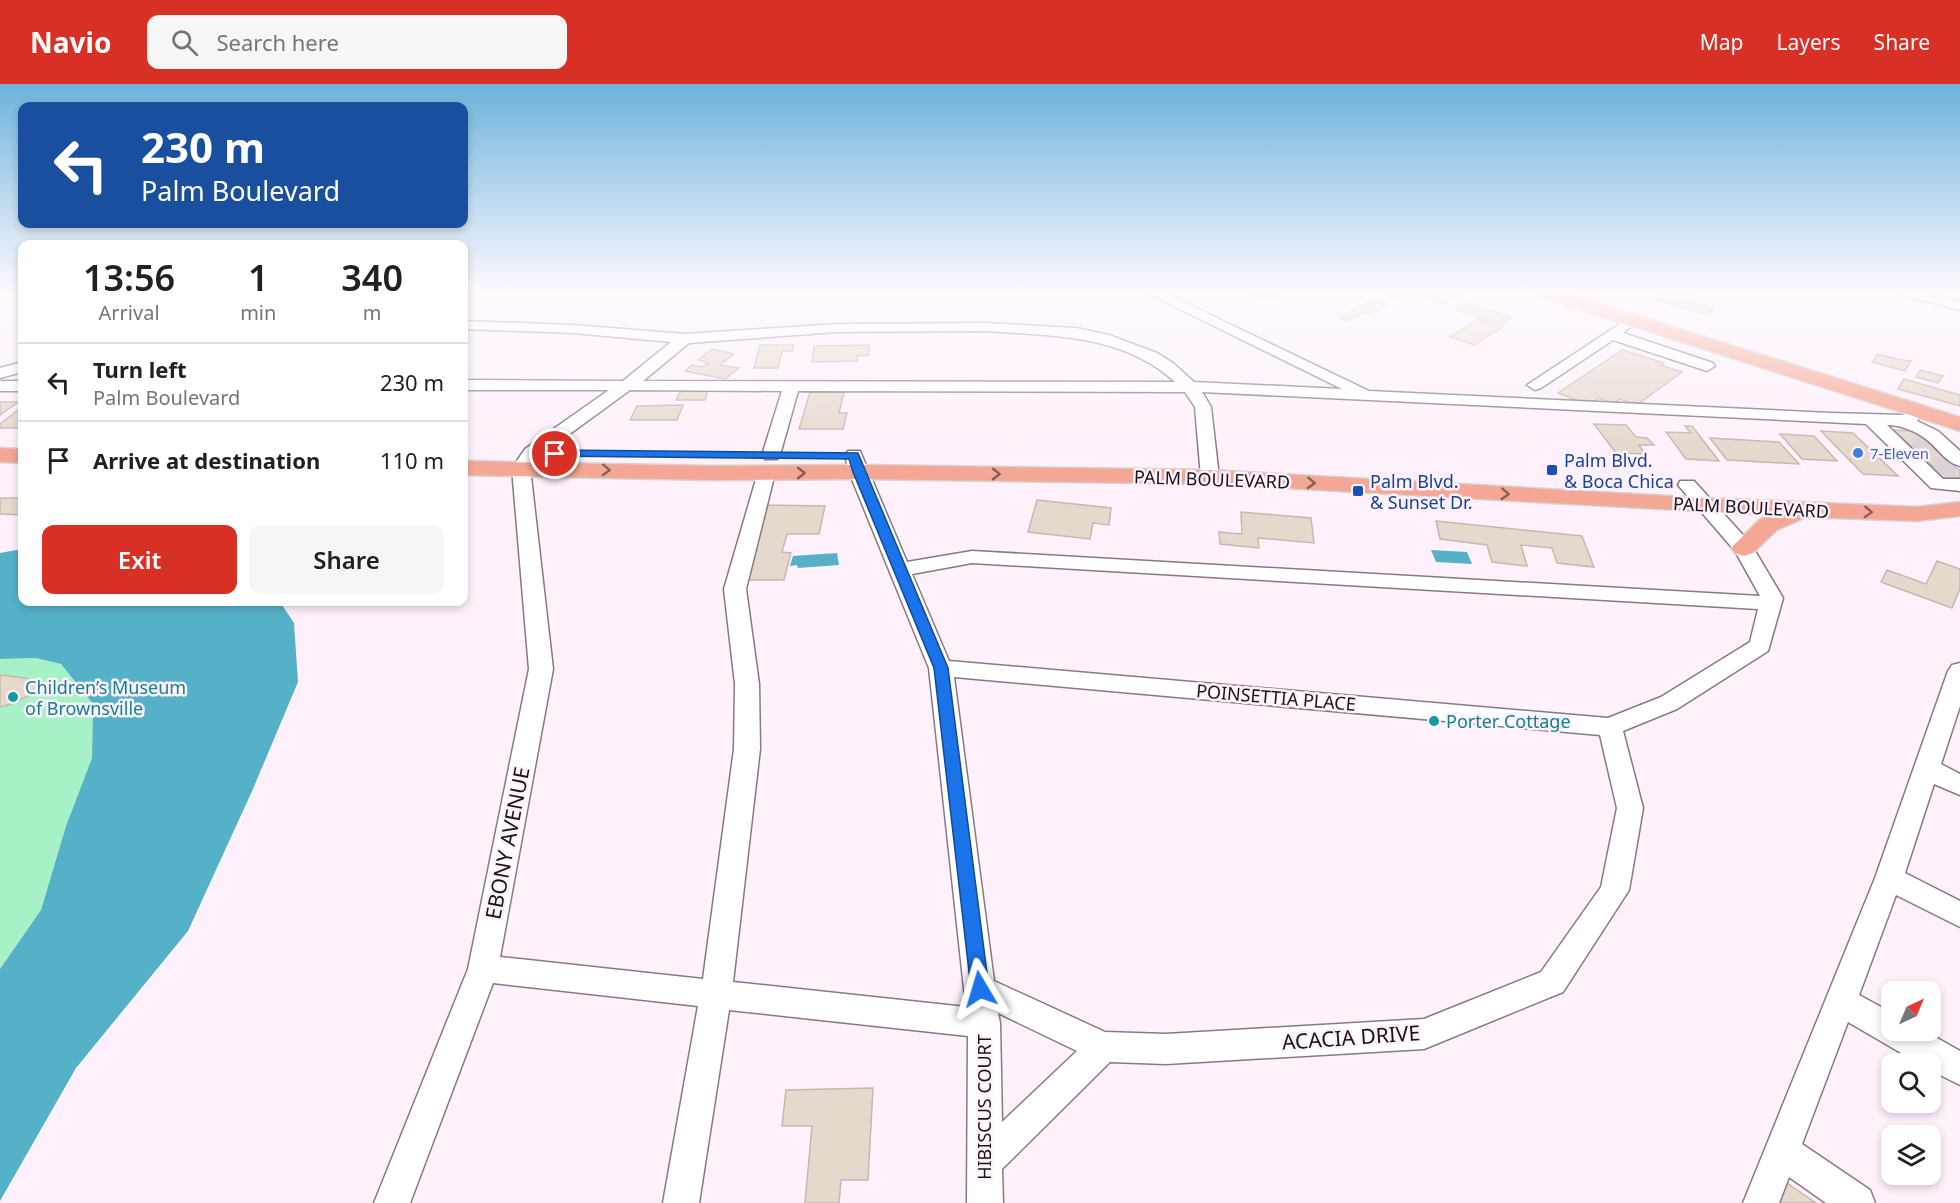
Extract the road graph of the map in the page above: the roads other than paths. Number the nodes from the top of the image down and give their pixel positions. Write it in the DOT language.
graph roads {
  1 [pos="678,344"];
  2 [pos="1120,344"];
  3 [pos="1261,344"];
  4 [pos="1596,344"];
  5 [pos="1642,344"];
  6 [pos="1687,344"];
  7 [pos="1707,366"];
  8 [pos="18,368"];
  9 [pos="0,374"];
  10 [pos="630,383"];
  11 [pos="468,385"];
  12 [pos="792,385"];
  13 [pos="1535,385"];
  14 [pos="0,386"];
  15 [pos="18,386"];
  16 [pos="1190,387"];
  17 [pos="1371,397"];
  18 [pos="1958,423"];
  19 [pos="1929,450"];
  20 [pos="468,454"];
  21 [pos="0,455"];
  22 [pos="18,456"];
  23 [pos="526,461"];
  24 [pos="768,464"];
  25 [pos="856,464"];
  26 [pos="468,468"];
  27 [pos="1210,468"];
  28 [pos="0,472"];
  29 [pos="18,472"];
  30 [pos="1687,485"];
  31 [pos="1960,501"];
  32 [pos="1705,506"];
  33 [pos="1801,509"];
  34 [pos="1960,509"];
  35 [pos="1744,548"];
  36 [pos="899,570"];
  37 [pos="1771,603"];
  38 [pos="941,668"];
  39 [pos="1958,683"];
  40 [pos="1610,727"];
  41 [pos="1926,768"];
  42 [pos="1960,785"];
  43 [pos="1889,878"];
  44 [pos="1960,915"];
  45 [pos="483,969"];
  46 [pos="980,989"];
  47 [pos="716,994"];
  48 [pos="1840,1001"];
  49 [pos="984,1023"];
  50 [pos="1881,1024"];
  51 [pos="1911,1041"];
  52 [pos="1103,1047"];
  53 [pos="1960,1069"];
  54 [pos="1781,1150"];
  55 [pos="985,1162"];
  56 [pos="392,1203"];
  57 [pos="681,1203"];
  58 [pos="985,1203"];
  59 [pos="1761,1203"];
  60 [pos="1857,1203"];
  1 -- 10 [label="street"];
  2 -- 16 [label="street"];
  3 -- 17 [label="street"];
  4 -- 13 [label="street"];
  5 -- 7 [label="street"];
  6 -- 19 [label="main road"];
  8 -- 9 [label="street"];
  10 -- 11 [label="street"];
  10 -- 12 [label="street"];
  10 -- 23 [label="street"];
  12 -- 16 [label="street"];
  12 -- 24 [label="street"];
  14 -- 15 [label="street"];
  16 -- 17 [label="street"];
  16 -- 27 [label="street"];
  17 -- 19 [label="street"];
  18 -- 19 [label="main road"];
  18 -- 19 [label="street"];
  20 -- 23 [label="main road, PALM BOULEVARD"];
  21 -- 22 [label="main road"];
  23 -- 24 [label="main road, PALM BOULEVARD"];
  23 -- 26 [label="main road, PALM BOULEVARD"];
  23 -- 45 [label="street, EBONY AVENUE"];
  24 -- 25 [label="main road, PALM BOULEVARD"];
  24 -- 47 [label="street"];
  25 -- 27 [label="main road, PALM BOULEVARD"];
  25 -- 36 [label="street, HIBISCUS COURT"];
  27 -- 30 [label="main road, PALM BOULEVARD"];
  27 -- 32 [label="main road, PALM BOULEVARD, one-way"];
  28 -- 29 [label="main road"];
  30 -- 31 [label="main road, PALM BOULEVARD"];
  30 -- 32 [label="street"];
  32 -- 33 [label="main road, PALM BOULEVARD"];
  32 -- 35 [label="street"];
  33 -- 34 [label="main road, PALM BOULEVARD, one-way"];
  33 -- 35 [label="main road"];
  35 -- 37 [label="street"];
  36 -- 37 [label="street"];
  36 -- 38 [label="street, HIBISCUS COURT"];
  37 -- 40 [label="street"];
  38 -- 40 [label="street, POINSETTIA PLACE"];
  38 -- 46 [label="street, HIBISCUS COURT"];
  39 -- 41 [label="street"];
  40 -- 52 [label="street, ACACIA DRIVE"];
  41 -- 42 [label="street"];
  41 -- 43 [label="street"];
  43 -- 44 [label="street"];
  43 -- 48 [label="street"];
  45 -- 47 [label="street"];
  45 -- 56 [label="street, EBONY AVENUE"];
  46 -- 49 [label="street, HIBISCUS COURT"];
  46 -- 52 [label="street, ACACIA DRIVE"];
  47 -- 49 [label="street"];
  47 -- 57 [label="street"];
  48 -- 50 [label="street"];
  48 -- 54 [label="street"];
  49 -- 55 [label="street, HIBISCUS COURT"];
  51 -- 53 [label="street"];
  52 -- 55 [label="street"];
  54 -- 59 [label="street"];
  54 -- 60 [label="street"];
  55 -- 58 [label="street, HIBISCUS COURT"];
}
